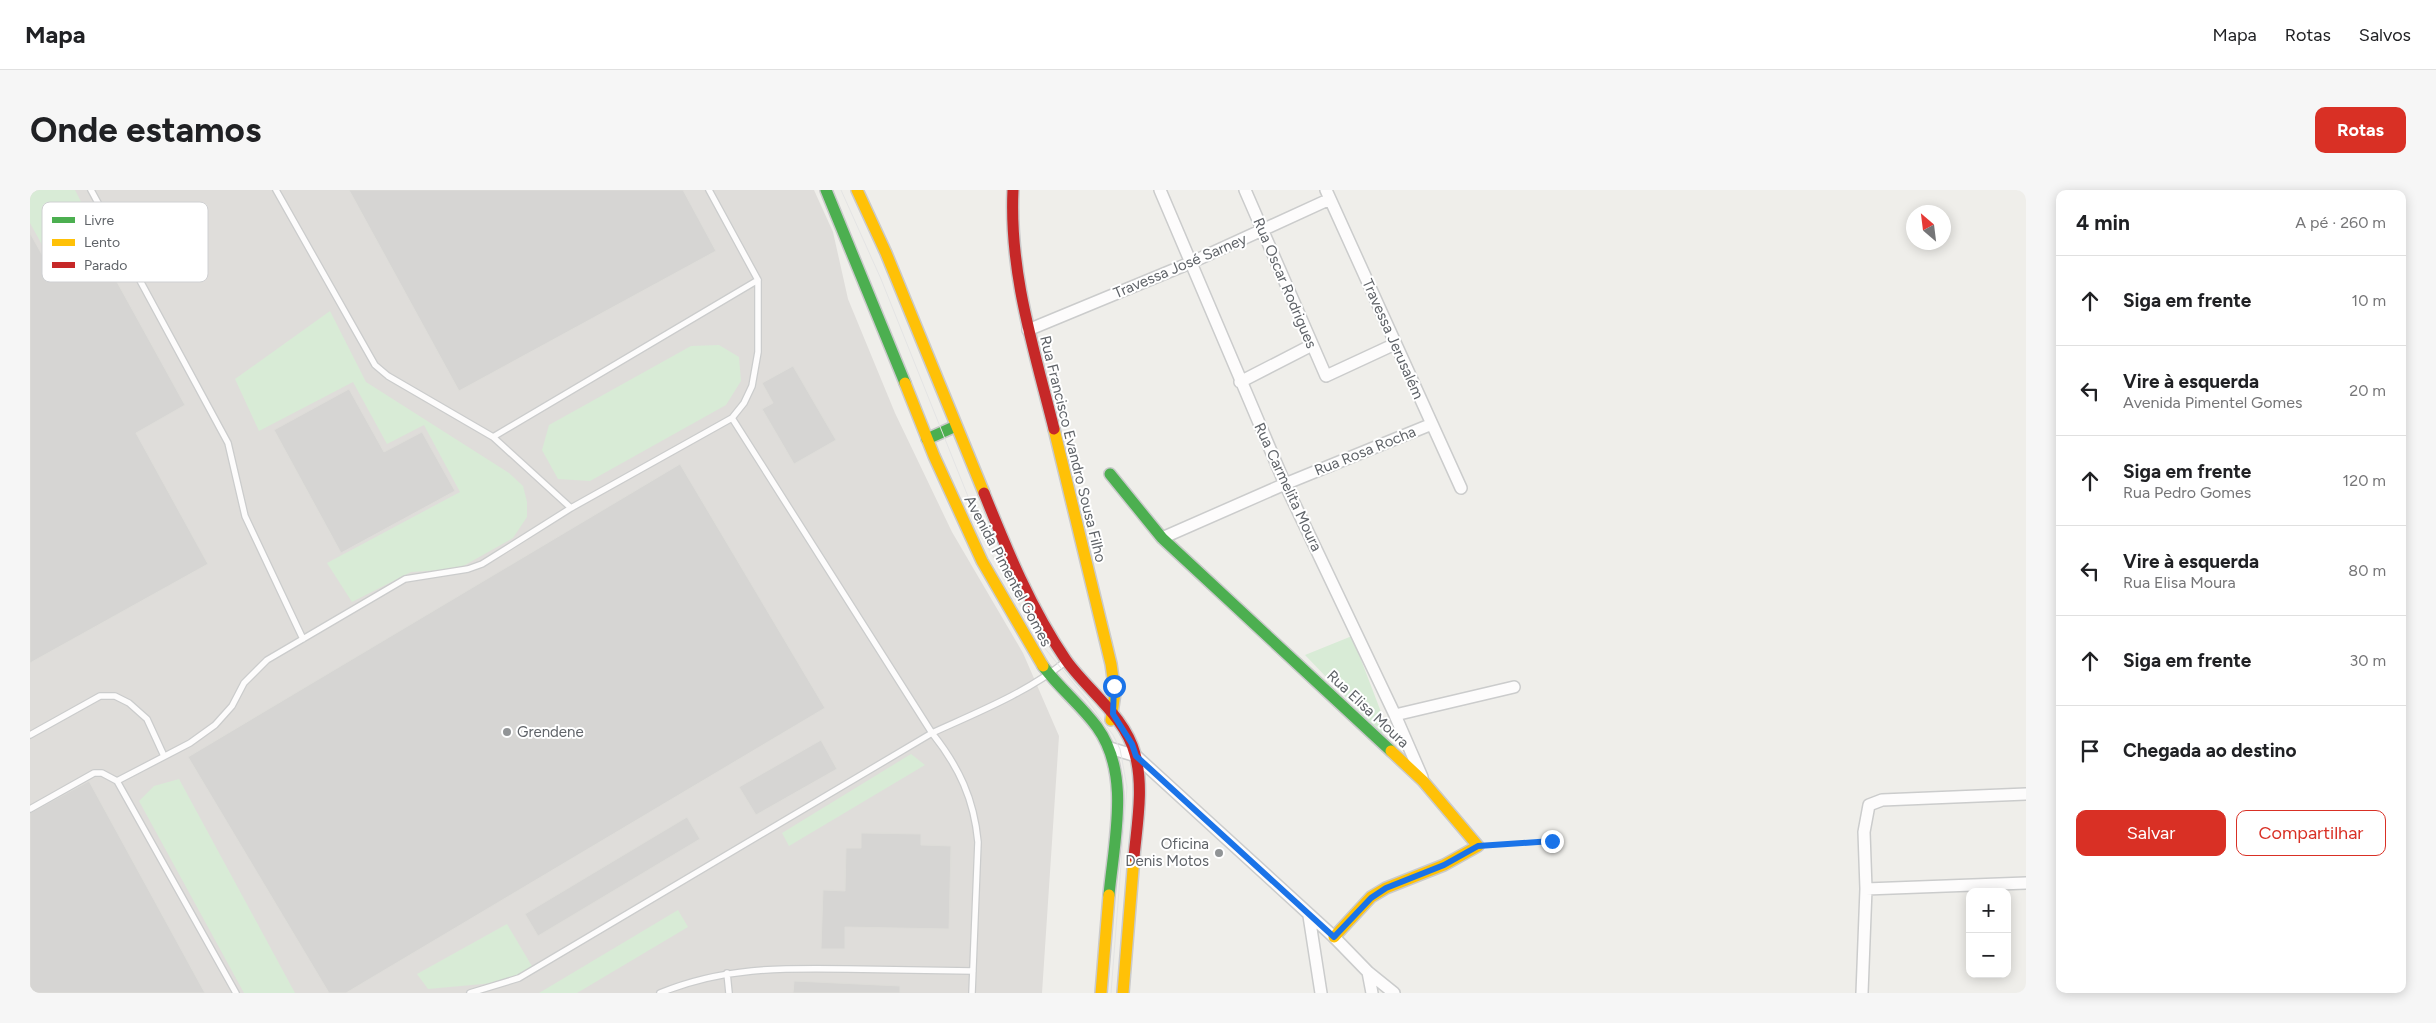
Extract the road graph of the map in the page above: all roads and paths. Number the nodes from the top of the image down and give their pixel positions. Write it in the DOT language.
graph roads {
  1 [pos="91,190"];
  2 [pos="276,190"];
  3 [pos="709,190"];
  4 [pos="826,190"];
  5 [pos="857,190"];
  6 [pos="1014,190"];
  7 [pos="1160,190"];
  8 [pos="1245,190"];
  9 [pos="1328,195"];
  10 [pos="97,202"];
  11 [pos="1262,230"];
  12 [pos="1190,263"];
  13 [pos="758,280"];
  14 [pos="141,282"];
  15 [pos="1028,330"];
  16 [pos="1395,344"];
  17 [pos="1312,345"];
  18 [pos="1240,382"];
  19 [pos="732,418"];
  20 [pos="1432,424"];
  21 [pos="956,426"];
  22 [pos="493,437"];
  23 [pos="927,439"];
  24 [pos="1110,474"];
  25 [pos="1285,484"];
  26 [pos="1461,488"];
  27 [pos="572,508"];
  28 [pos="1162,538"];
  29 [pos="303,639"];
  30 [pos="1067,660"];
  31 [pos="1049,674"];
  32 [pos="1514,687"];
  33 [pos="1113,714"];
  34 [pos="1395,715"];
  35 [pos="932,733"];
  36 [pos="30,735"];
  37 [pos="1107,742"];
  38 [pos="164,756"];
  39 [pos="1136,756"];
  40 [pos="117,781"];
  41 [pos="1424,781"];
  42 [pos="2026,794"];
  43 [pos="30,809"];
  44 [pos="1552,841"];
  45 [pos="1478,846"];
  46 [pos="2026,884"];
  47 [pos="1866,889"];
  48 [pos="1309,916"];
  49 [pos="1334,937"];
  50 [pos="973,971"];
  51 [pos="727,972"];
  52 [pos="1368,972"];
  53 [pos="236,993"];
  54 [pos="470,993"];
  55 [pos="660,993"];
  56 [pos="729,993"];
  57 [pos="972,993"];
  58 [pos="1101,993"];
  59 [pos="1123,993"];
  60 [pos="1321,993"];
  61 [pos="1372,993"];
  62 [pos="1394,993"];
  63 [pos="1862,993"];
  1 -- 10 [label="lane"];
  2 -- 22 [label="lane"];
  3 -- 13 [label="lane"];
  4 -- 23 [label="main road, Avenida Pimentel Gomes"];
  5 -- 21 [label="main road, Avenida Pimentel Gomes"];
  6 -- 15 [label="main road, Rua Francisco Evandro Sousa Filho"];
  7 -- 12 [label="street, Rua Carmelita Moura"];
  8 -- 11 [label="street, Rua Oscar Rodrigues"];
  9 -- 11 [label="street, Travessa José Sarney"];
  9 -- 16 [label="street, Travessa Jerusalém"];
  11 -- 12 [label="street, Travessa José Sarney"];
  11 -- 17 [label="street, Rua Oscar Rodrigues"];
  12 -- 15 [label="street, Travessa José Sarney"];
  12 -- 18 [label="street, Rua Carmelita Moura"];
  13 -- 19 [label="lane"];
  13 -- 22 [label="lane"];
  14 -- 29 [label="lane"];
  15 -- 33 [label="main road, Rua Francisco Evandro Sousa Filho"];
  16 -- 17 [label="street, Rua Oscar Rodrigues"];
  16 -- 20 [label="street, Travessa Jerusalém"];
  17 -- 18 [label="street"];
  18 -- 25 [label="street, Rua Carmelita Moura"];
  19 -- 27 [label="lane"];
  19 -- 35 [label="lane"];
  20 -- 25 [label="street, Rua Rosa Rocha"];
  20 -- 26 [label="street, Travessa Jerusalém"];
  21 -- 23 [label="main road"];
  21 -- 30 [label="main road, Avenida Pimentel Gomes"];
  22 -- 27 [label="lane"];
  23 -- 31 [label="main road, Avenida Pimentel Gomes"];
  24 -- 28 [label="main road, Rua Elisa Moura"];
  25 -- 28 [label="street, Rua Rosa Rocha"];
  25 -- 34 [label="street, Rua Carmelita Moura"];
  27 -- 29 [label="lane"];
  28 -- 41 [label="main road, Rua Elisa Moura"];
  29 -- 38 [label="lane"];
  30 -- 31 [label="lane"];
  30 -- 33 [label="main road, Avenida Pimentel Gomes"];
  31 -- 35 [label="lane"];
  31 -- 37 [label="main road, Avenida Pimentel Gomes"];
  32 -- 34 [label="street"];
  33 -- 37 [label="main road, Rua Francisco Evandro Sousa Filho"];
  33 -- 39 [label="main road, Avenida Pimentel Gomes"];
  34 -- 41 [label="street, Rua Carmelita Moura"];
  35 -- 50 [label="lane"];
  35 -- 54 [label="lane"];
  36 -- 38 [label="lane"];
  37 -- 39 [label="street"];
  37 -- 58 [label="main road, Avenida Pimentel Gomes"];
  38 -- 40 [label="lane"];
  39 -- 48 [label="street"];
  39 -- 59 [label="main road, Avenida Pimentel Gomes"];
  40 -- 43 [label="lane"];
  40 -- 53 [label="lane"];
  41 -- 45 [label="main road, Rua Elisa Moura"];
  42 -- 47 [label="street"];
  44 -- 45 [label="path"];
  45 -- 49 [label="main road"];
  46 -- 47 [label="street"];
  47 -- 63 [label="street"];
  48 -- 49 [label="street"];
  48 -- 60 [label="street"];
  49 -- 52 [label="street"];
  50 -- 51 [label="lane"];
  50 -- 57 [label="lane"];
  51 -- 55 [label="lane"];
  51 -- 56 [label="lane"];
  52 -- 61 [label="street"];
  52 -- 62 [label="street"];
}
